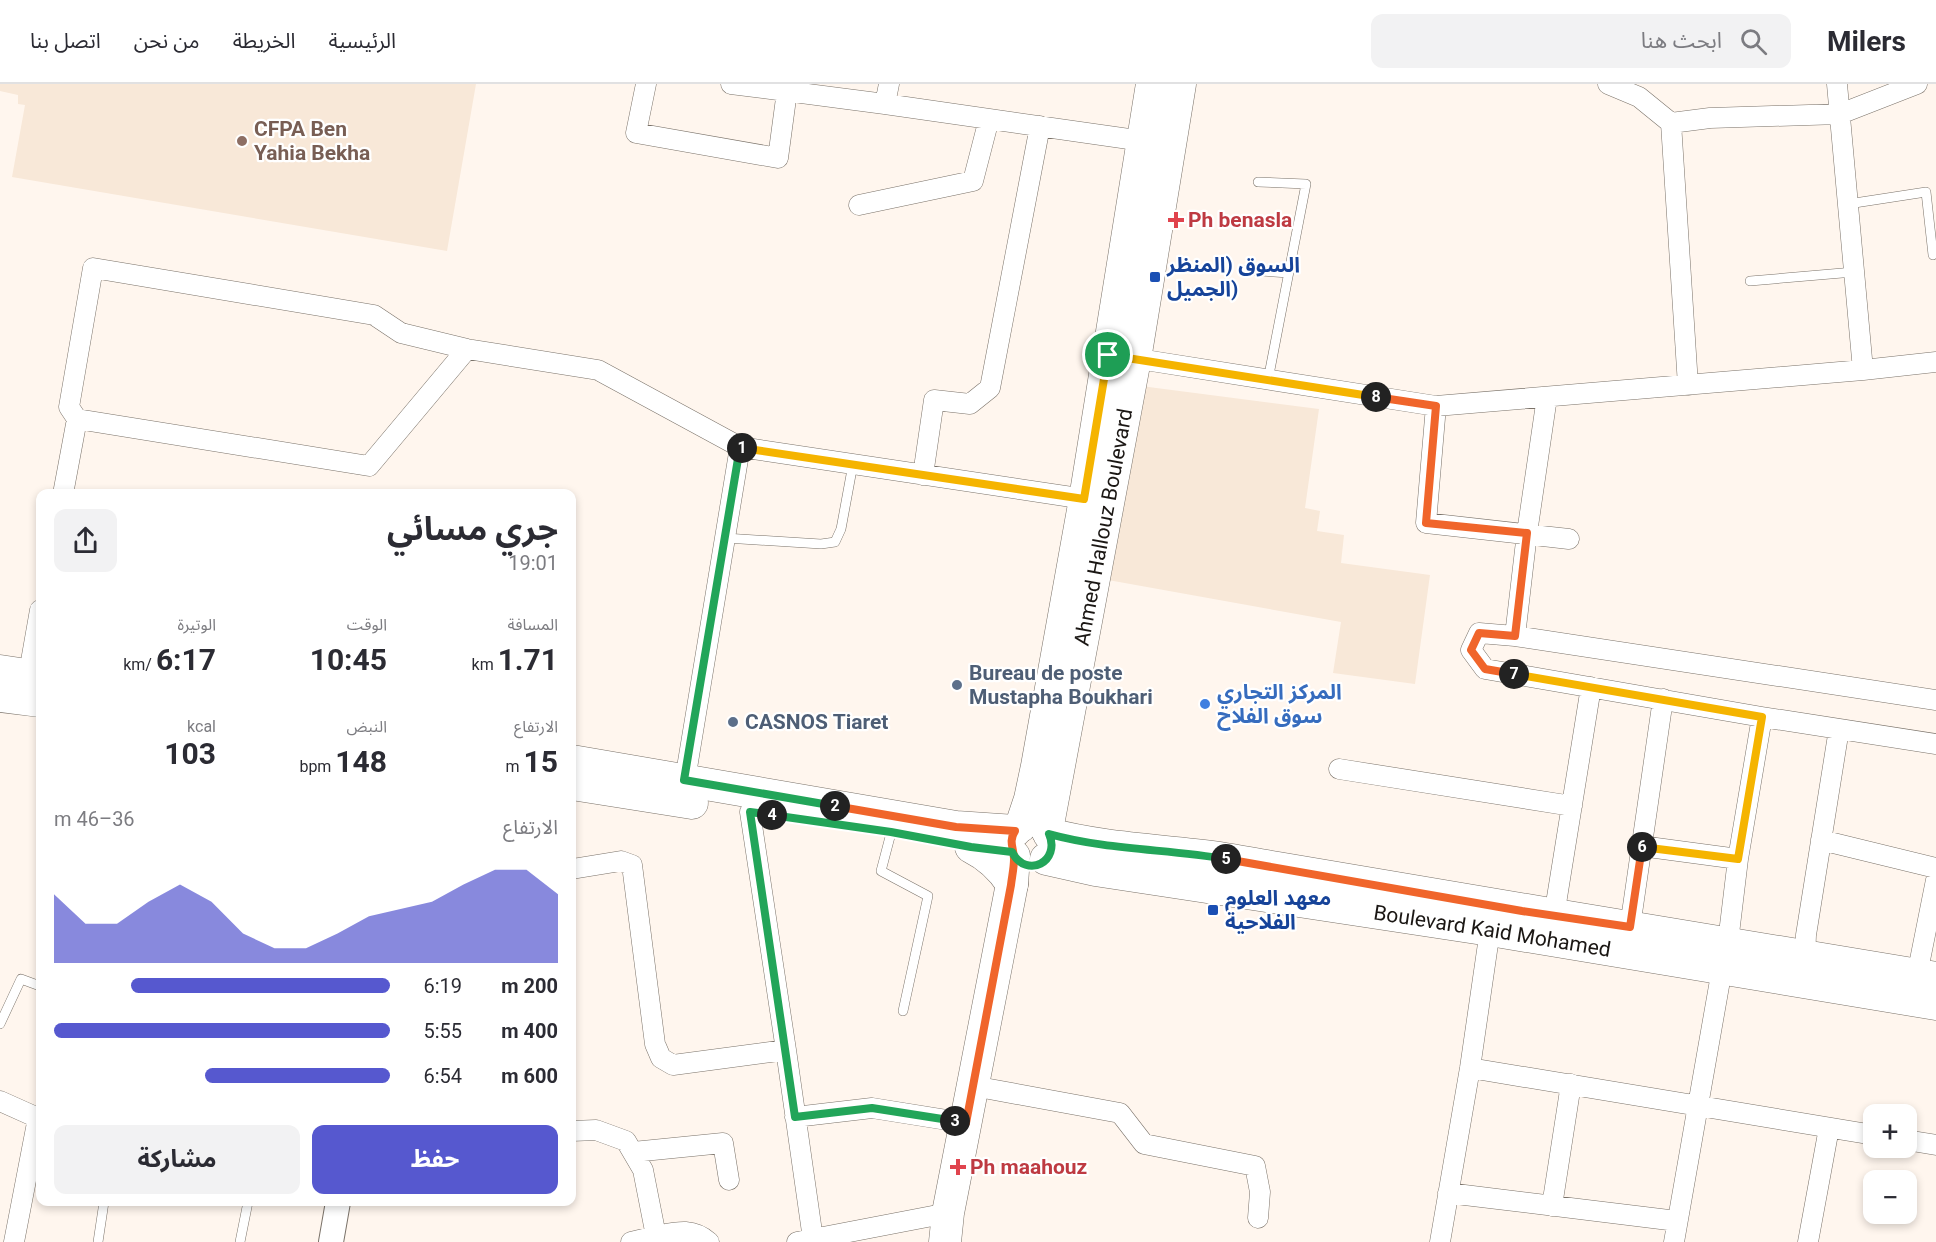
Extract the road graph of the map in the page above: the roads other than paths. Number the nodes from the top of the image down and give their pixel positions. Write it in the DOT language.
graph roads {
  1 [pos="646,84"];
  2 [pos="731,84"];
  3 [pos="889,84"];
  4 [pos="1152,84"];
  5 [pos="1179,84"];
  6 [pos="1608,84"];
  7 [pos="1838,84"];
  8 [pos="1917,84"];
  9 [pos="787,91"];
  10 [pos="885,104"];
  11 [pos="1840,114"];
  12 [pos="989,119"];
  13 [pos="1671,123"];
  14 [pos="1040,126"];
  15 [pos="1143,141"];
  16 [pos="1258,182"];
  17 [pos="1848,204"];
  18 [pos="859,205"];
  19 [pos="1933,255"];
  20 [pos="1245,270"];
  21 [pos="1854,272"];
  22 [pos="1289,273"];
  23 [pos="1750,281"];
  24 [pos="467,349"];
  25 [pos="1122,357"];
  26 [pos="1936,362"];
  27 [pos="1863,370"];
  28 [pos="1268,380"];
  29 [pos="1688,385"];
  30 [pos="1547,397"];
  31 [pos="1436,406"];
  32 [pos="77,419"];
  33 [pos="740,447"];
  34 [pos="853,464"];
  35 [pos="923,475"];
  36 [pos="64,489"];
  37 [pos="1084,499"];
  38 [pos="1527,533"];
  39 [pos="725,538"];
  40 [pos="1569,539"];
  41 [pos="36,627"];
  42 [pos="1515,636"];
  43 [pos="22,687"];
  44 [pos="1592,687"];
  45 [pos="1663,699"];
  46 [pos="1936,700"];
  47 [pos="1762,717"];
  48 [pos="1839,729"];
  49 [pos="1936,744"];
  50 [pos="576,762"];
  51 [pos="1339,769"];
  52 [pos="684,780"];
  53 [pos="576,785"];
  54 [pos="1572,806"];
  55 [pos="750,812"];
  56 [pos="891,832"];
  57 [pos="1821,840"];
  58 [pos="1641,846"];
  59 [pos="1028,849"];
  60 [pos="1738,859"];
  61 [pos="576,868"];
  62 [pos="1936,868"];
  63 [pos="1936,880"];
  64 [pos="1554,916"];
  65 [pos="1630,927"];
  66 [pos="1491,930"];
  67 [pos="1725,956"];
  68 [pos="1805,957"];
  69 [pos="1926,976"];
  70 [pos="36,985"];
  71 [pos="1936,1004"];
  72 [pos="903,1011"];
  73 [pos="0,1024"];
  74 [pos="786,1050"];
  75 [pos="1470,1068"];
  76 [pos="1571,1084"];
  77 [pos="973,1086"];
  78 [pos="0,1101"];
  79 [pos="1699,1105"];
  80 [pos="36,1116"];
  81 [pos="795,1117"];
  82 [pos="966,1123"];
  83 [pos="1829,1128"];
  84 [pos="576,1131"];
  85 [pos="36,1132"];
  86 [pos="1863,1133"];
  87 [pos="1917,1142"];
  88 [pos="1936,1145"];
  89 [pos="633,1152"];
  90 [pos="729,1180"];
  91 [pos="1448,1193"];
  92 [pos="103,1206"];
  93 [pos="247,1206"];
  94 [pos="337,1206"];
  95 [pos="1551,1206"];
  96 [pos="1257,1218"];
  97 [pos="1677,1221"];
  98 [pos="947,1227"];
  99 [pos="656,1236"];
  100 [pos="805,1240"];
  101 [pos="14,1242"];
  102 [pos="98,1242"];
  103 [pos="240,1242"];
  104 [pos="331,1242"];
  105 [pos="631,1242"];
  106 [pos="710,1242"];
  107 [pos="1440,1242"];
  108 [pos="1674,1242"];
  109 [pos="1808,1242"];
  1 -- 9 [label="street"];
  2 -- 9 [label="street"];
  3 -- 10 [label="street"];
  4 -- 15 [label="main road"];
  5 -- 25 [label="main road, Ahmed Hallouz Boulevard"];
  6 -- 13 [label="street"];
  7 -- 11 [label="street"];
  8 -- 11 [label="street"];
  9 -- 10 [label="street"];
  10 -- 12 [label="street"];
  11 -- 13 [label="street"];
  11 -- 17 [label="street"];
  12 -- 14 [label="street"];
  12 -- 18 [label="street"];
  13 -- 29 [label="street"];
  14 -- 15 [label="street"];
  14 -- 35 [label="street"];
  15 -- 25 [label="main road"];
  16 -- 22 [label="lane"];
  17 -- 19 [label="lane"];
  17 -- 21 [label="street"];
  20 -- 22 [label="lane"];
  21 -- 23 [label="lane"];
  21 -- 27 [label="street"];
  22 -- 28 [label="lane"];
  24 -- 32 [label="street"];
  24 -- 32 [label="street"];
  24 -- 33 [label="street"];
  25 -- 28 [label="street"];
  25 -- 37 [label="main road, Ahmed Hallouz Boulevard"];
  25 -- 59 [label="main road, Ahmed Hallouz Boulevard"];
  26 -- 27 [label="street"];
  27 -- 29 [label="street"];
  28 -- 31 [label="street"];
  29 -- 30 [label="street"];
  30 -- 31 [label="street"];
  30 -- 38 [label="street"];
  31 -- 38 [label="street"];
  32 -- 36 [label="street"];
  33 -- 34 [label="street"];
  33 -- 39 [label="street"];
  34 -- 35 [label="street"];
  34 -- 39 [label="lane"];
  35 -- 37 [label="street"];
  37 -- 59 [label="main road, Ahmed Hallouz Boulevard"];
  38 -- 40 [label="street"];
  38 -- 42 [label="street"];
  39 -- 52 [label="street"];
  41 -- 43 [label="street"];
  42 -- 44 [label="street"];
  42 -- 46 [label="street"];
  44 -- 45 [label="street"];
  44 -- 54 [label="street"];
  45 -- 47 [label="street"];
  45 -- 58 [label="street"];
  47 -- 48 [label="street"];
  47 -- 60 [label="street"];
  48 -- 49 [label="street"];
  48 -- 57 [label="street"];
  50 -- 52 [label="main road"];
  51 -- 54 [label="street"];
  52 -- 59 [label="main road"];
  53 -- 55 [label="main road"];
  54 -- 64 [label="street"];
  55 -- 56 [label="main road"];
  55 -- 74 [label="street"];
  56 -- 59 [label="main road"];
  56 -- 72 [label="lane"];
  57 -- 62 [label="street"];
  57 -- 68 [label="street"];
  58 -- 60 [label="street"];
  58 -- 65 [label="street"];
  59 -- 64 [label="main road, Boulevard Kaid Mohamed"];
  59 -- 66 [label="main road, Boulevard Kaid Mohamed"];
  59 -- 77 [label="main road"];
  60 -- 67 [label="street"];
  61 -- 74 [label="street"];
  63 -- 69 [label="street"];
  64 -- 65 [label="main road, Boulevard Kaid Mohamed"];
  65 -- 67 [label="main road, Boulevard Kaid Mohamed"];
  66 -- 67 [label="main road, Boulevard Kaid Mohamed"];
  66 -- 75 [label="street"];
  67 -- 68 [label="main road, Boulevard Kaid Mohamed"];
  67 -- 71 [label="main road, Boulevard Kaid Mohamed"];
  67 -- 79 [label="street"];
  68 -- 69 [label="main road, Boulevard Kaid Mohamed"];
  70 -- 73 [label="lane"];
  74 -- 81 [label="street"];
  75 -- 76 [label="street"];
  75 -- 91 [label="street"];
  76 -- 79 [label="street"];
  76 -- 95 [label="street"];
  77 -- 82 [label="main road"];
  77 -- 96 [label="street"];
  78 -- 80 [label="street"];
  79 -- 83 [label="street"];
  79 -- 97 [label="street"];
  81 -- 82 [label="street"];
  81 -- 100 [label="street"];
  82 -- 98 [label="main road"];
  83 -- 86 [label="street"];
  83 -- 109 [label="street"];
  84 -- 89 [label="street"];
  85 -- 101 [label="street"];
  87 -- 88 [label="street"];
  89 -- 90 [label="street"];
  89 -- 99 [label="street"];
  91 -- 95 [label="street"];
  91 -- 107 [label="street"];
  92 -- 102 [label="lane"];
  93 -- 103 [label="lane"];
  94 -- 104 [label="street"];
  95 -- 97 [label="street"];
  97 -- 108 [label="street"];
  98 -- 100 [label="street"];
  99 -- 105 [label="street"];
  99 -- 106 [label="street"];
}
